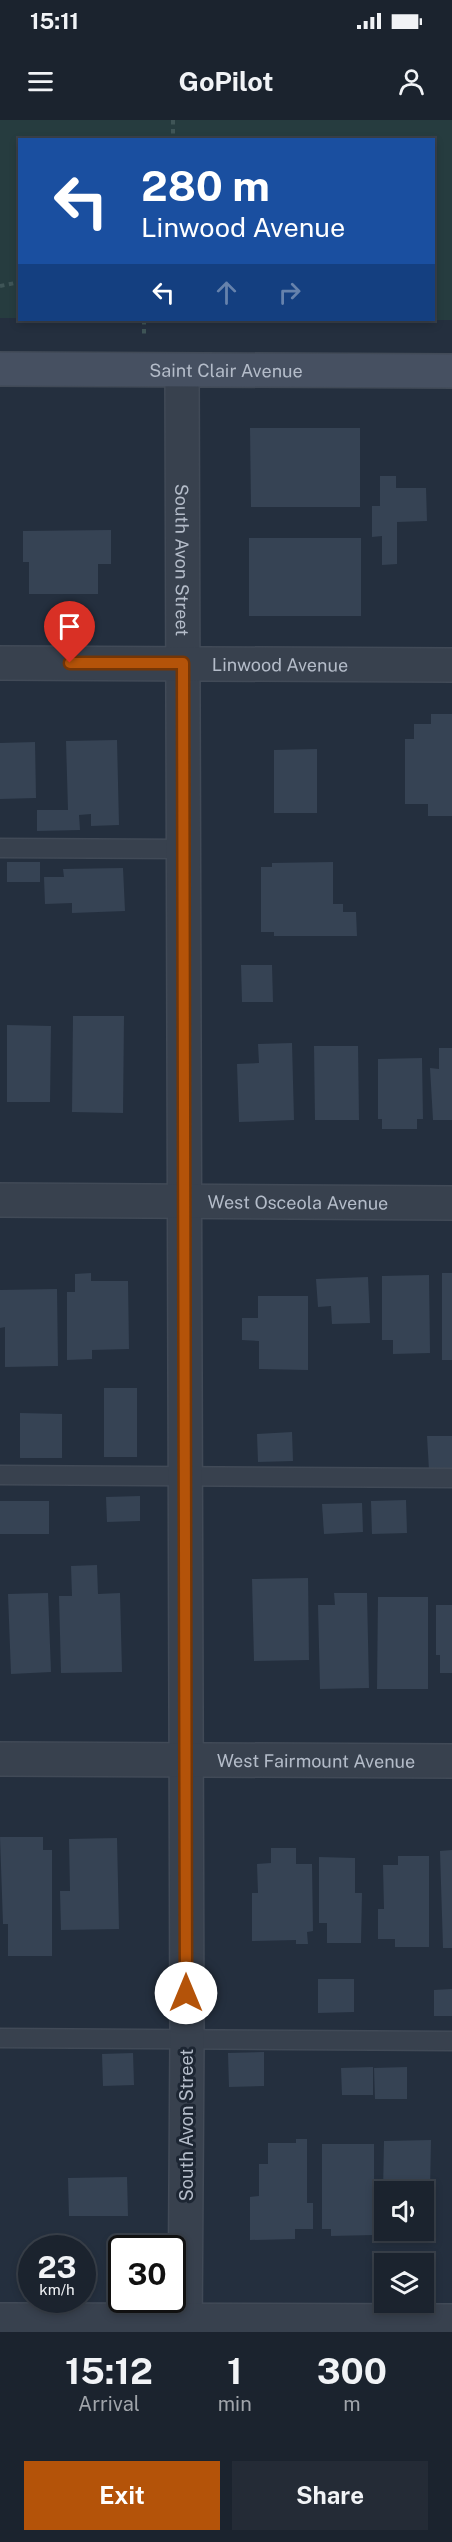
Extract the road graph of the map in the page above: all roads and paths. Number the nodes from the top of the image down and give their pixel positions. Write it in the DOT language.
graph roads {
  1 [pos="173,120"];
  2 [pos="173,138"];
  3 [pos="18,282"];
  4 [pos="0,286"];
  5 [pos="144,321"];
  6 [pos="144,347"];
  7 [pos="0,369"];
  8 [pos="182,371"];
  9 [pos="452,371"];
  10 [pos="0,663"];
  11 [pos="183,663"];
  12 [pos="452,665"];
  13 [pos="0,848"];
  14 [pos="185,849"];
  15 [pos="0,1200"];
  16 [pos="183,1201"];
  17 [pos="452,1203"];
  18 [pos="0,1475"];
  19 [pos="186,1476"];
  20 [pos="452,1478"];
  21 [pos="0,1759"];
  22 [pos="186,1761"];
  23 [pos="452,1761"];
  24 [pos="0,2038"];
  25 [pos="187,2039"];
  26 [pos="452,2041"];
  27 [pos="0,2320"];
  28 [pos="452,2321"];
  29 [pos="184,2326"];
  1 -- 2 [label="path"];
  3 -- 4 [label="path"];
  5 -- 6 [label="path"];
  7 -- 8 [label="street, Saint Clair Avenue"];
  8 -- 9 [label="street, Saint Clair Avenue"];
  8 -- 11 [label="street, South Avon Street"];
  10 -- 11 [label="street, Linwood Avenue"];
  11 -- 12 [label="street, Linwood Avenue"];
  11 -- 14 [label="street, South Avon Street"];
  13 -- 14 [label="lane"];
  14 -- 16 [label="street, South Avon Street"];
  15 -- 16 [label="street, West Osceola Avenue"];
  16 -- 17 [label="street, West Osceola Avenue"];
  16 -- 19 [label="street, South Avon Street"];
  18 -- 19 [label="lane"];
  19 -- 20 [label="lane"];
  19 -- 22 [label="street, South Avon Street"];
  21 -- 22 [label="street, West Fairmount Avenue"];
  22 -- 23 [label="street, West Fairmount Avenue"];
  22 -- 25 [label="street, South Avon Street"];
  24 -- 25 [label="lane"];
  25 -- 26 [label="lane"];
  25 -- 29 [label="street, South Avon Street"];
  27 -- 29 [label="street"];
  28 -- 29 [label="street"];
}
